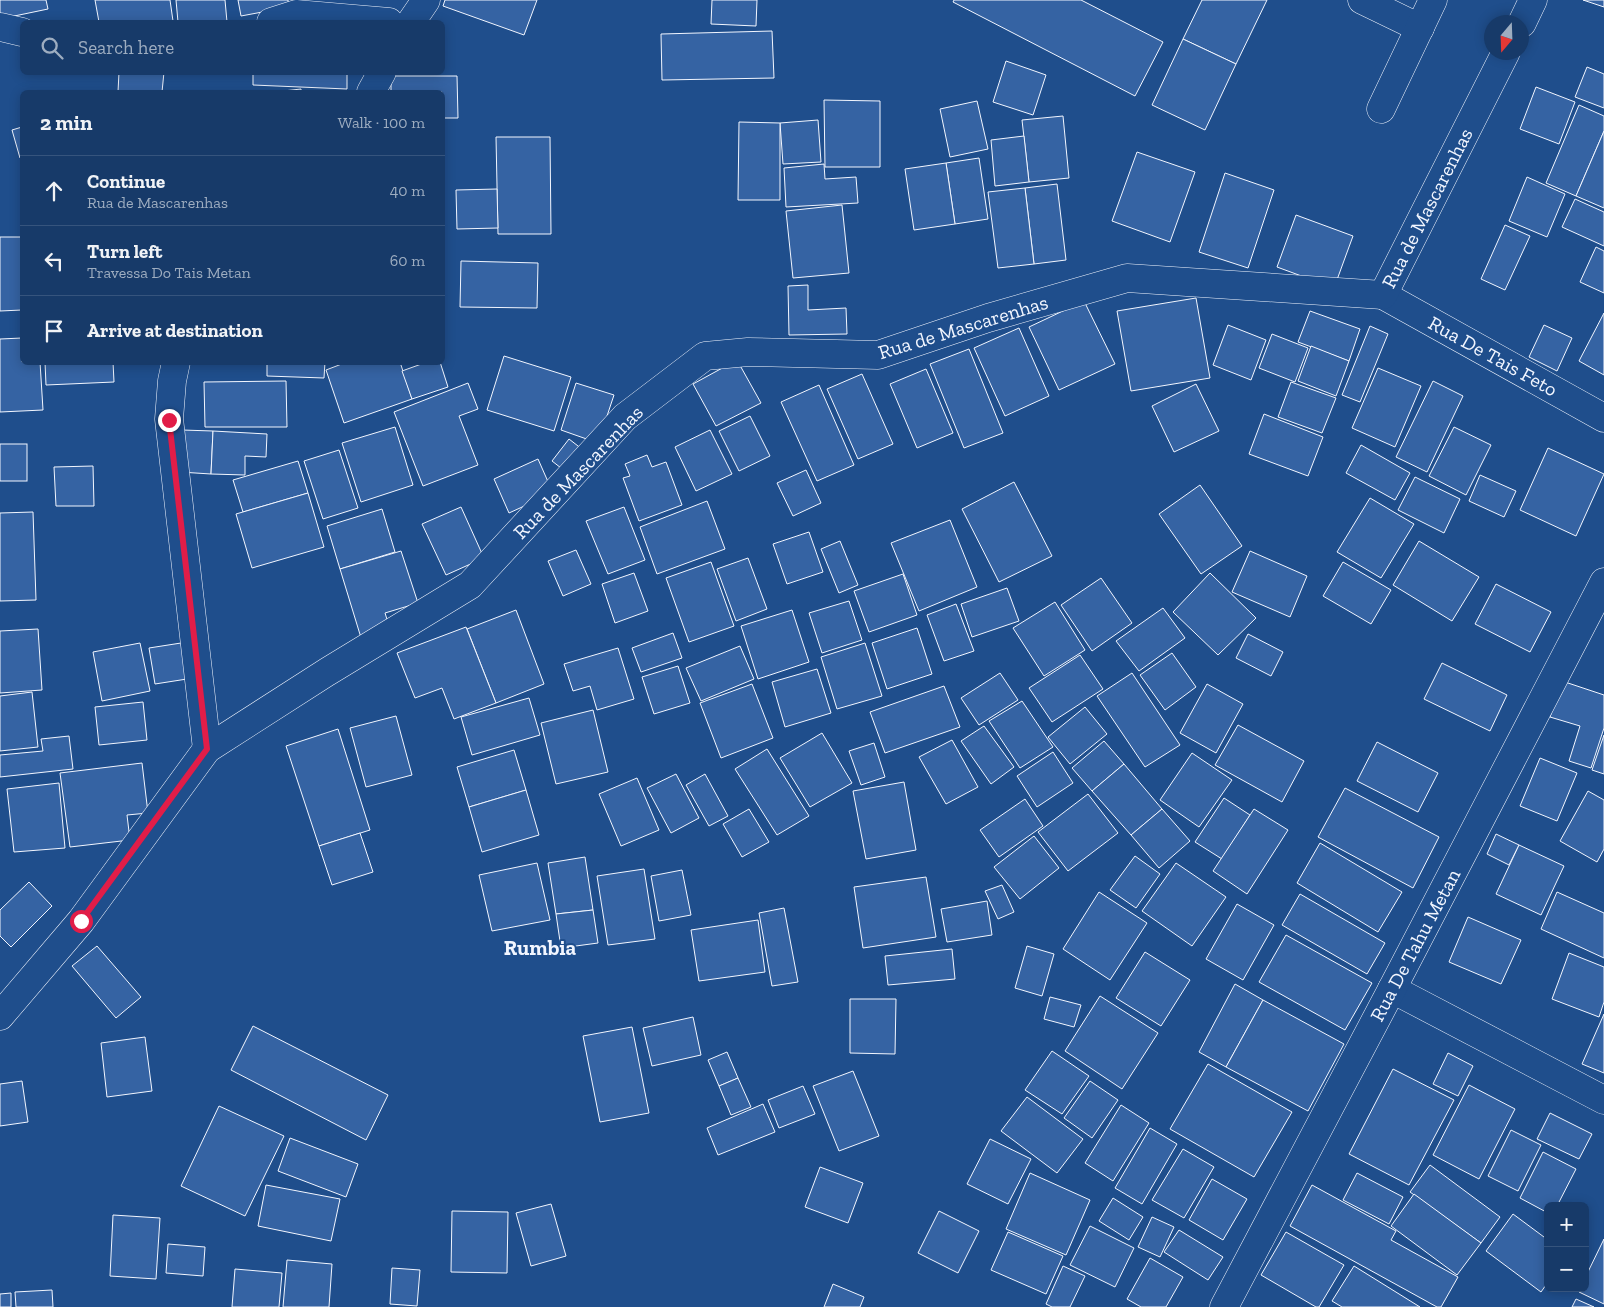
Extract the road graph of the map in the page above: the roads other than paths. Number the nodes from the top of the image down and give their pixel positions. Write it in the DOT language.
graph roads {
  1 [pos="426,0"];
  2 [pos="1362,0"];
  3 [pos="1434,0"];
  4 [pos="1533,0"];
  5 [pos="1526,15"];
  6 [pos="277,20"];
  7 [pos="366,20"];
  8 [pos="412,20"];
  9 [pos="0,27"];
  10 [pos="1420,28"];
  11 [pos="20,32"];
  12 [pos="1502,60"];
  13 [pos="380,75"];
  14 [pos="371,90"];
  15 [pos="1381,109"];
  16 [pos="1383,295"];
  17 [pos="175,365"];
  18 [pos="1604,418"];
  19 [pos="1604,582"];
  20 [pos="207,749"];
  21 [pos="1392,989"];
  22 [pos="0,1016"];
  23 [pos="1604,1100"];
  24 [pos="1224,1307"];
  1 -- 8 [label="street"];
  2 -- 10 [label="street"];
  3 -- 10 [label="street"];
  4 -- 5 [label="street"];
  6 -- 7 [label="street"];
  9 -- 11 [label="street"];
  10 -- 15 [label="street"];
  12 -- 16 [label="street, Rua de Mascarenhas"];
  13 -- 14 [label="street"];
  16 -- 18 [label="street, Rua De Tais Feto"];
  16 -- 20 [label="street, Rua de Mascarenhas"];
  17 -- 20 [label="street"];
  19 -- 21 [label="street, Rua De Tahu Metan"];
  20 -- 22 [label="street, Rua de Mascarenhas"];
  21 -- 23 [label="street"];
  21 -- 24 [label="street, Rua De Tahu Metan"];
}
